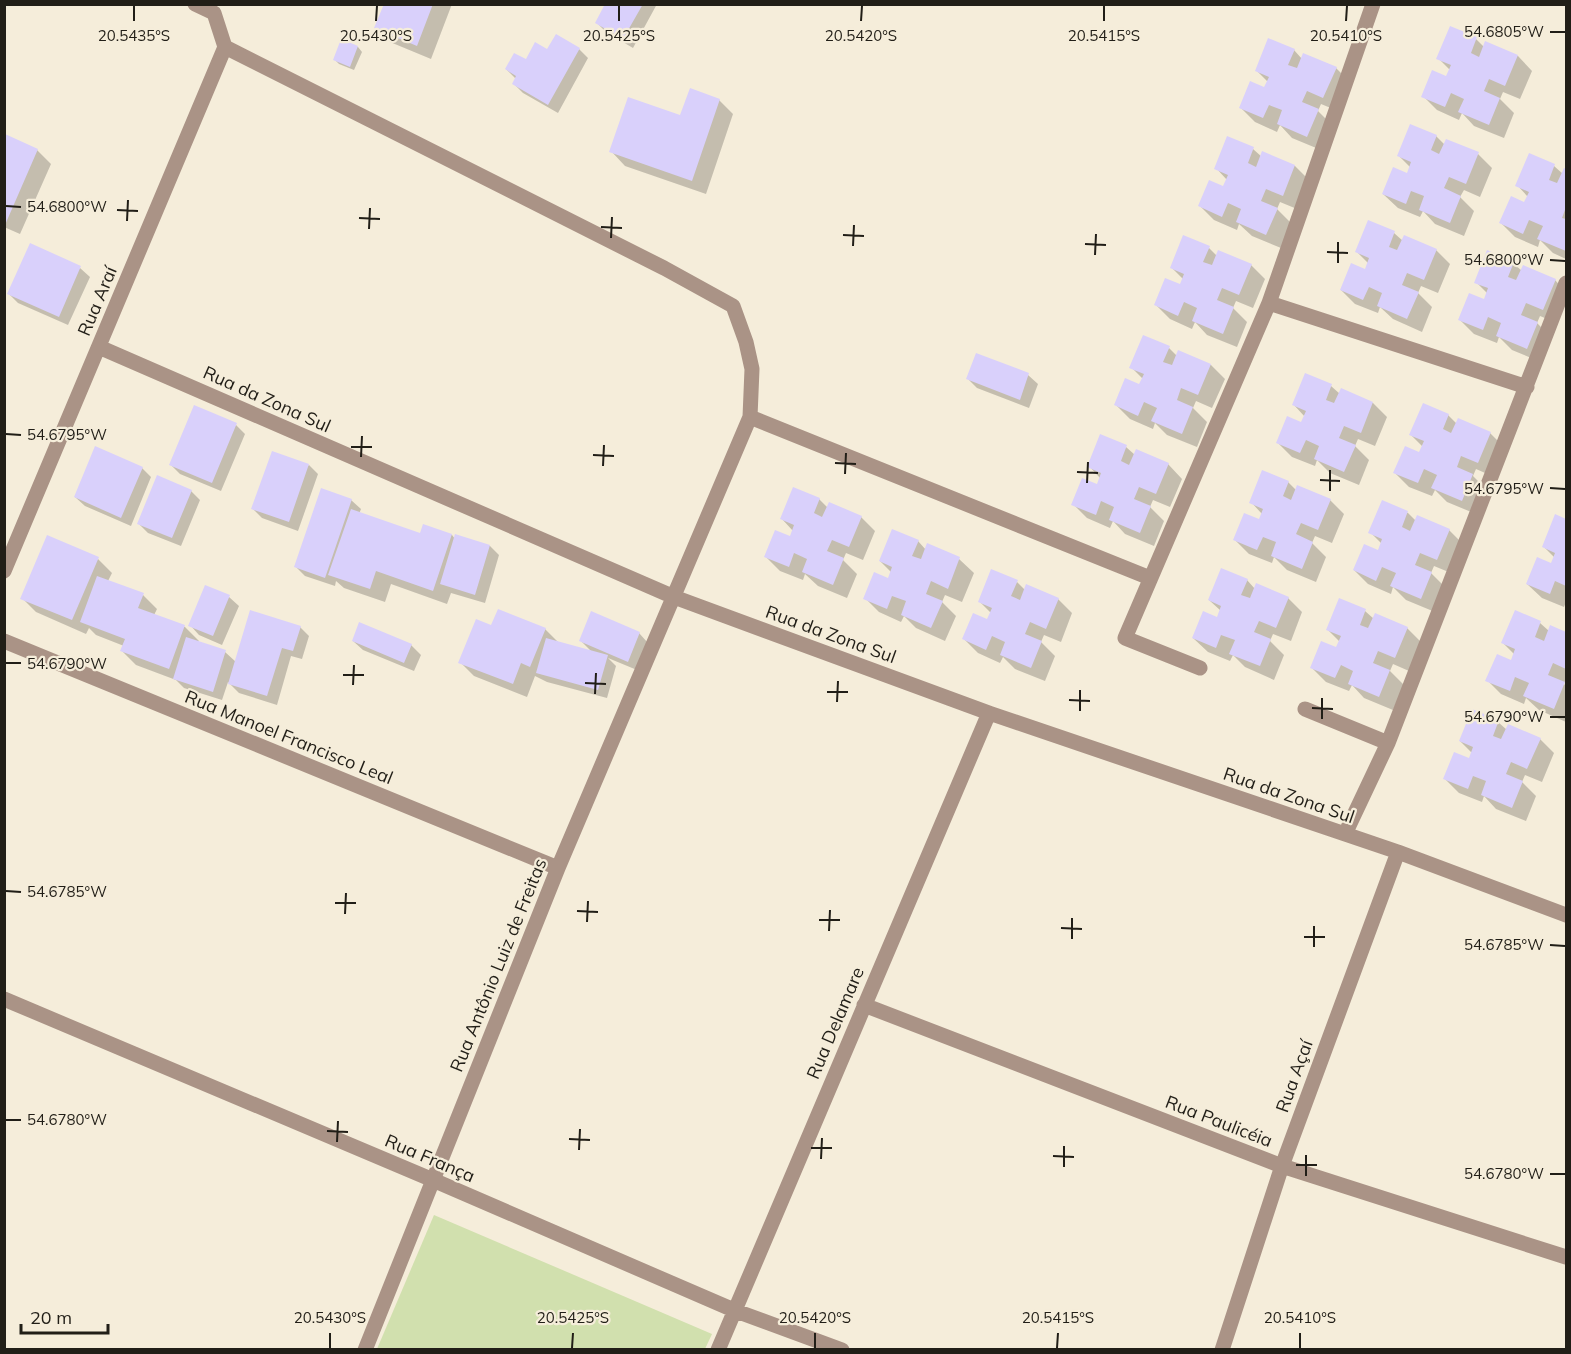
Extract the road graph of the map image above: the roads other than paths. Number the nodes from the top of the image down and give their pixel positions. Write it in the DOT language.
graph roads {
  1 [pos="195,4"];
  2 [pos="1373,4"];
  3 [pos="225,48"];
  4 [pos="1566,283"];
  5 [pos="1269,303"];
  6 [pos="99,347"];
  7 [pos="1527,387"];
  8 [pos="750,417"];
  9 [pos="4,571"];
  10 [pos="1150,578"];
  11 [pos="674,597"];
  12 [pos="4,641"];
  13 [pos="1200,668"];
  14 [pos="1305,709"];
  15 [pos="989,713"];
  16 [pos="1388,743"];
  17 [pos="1345,834"];
  18 [pos="1398,852"];
  19 [pos="558,868"];
  20 [pos="1566,915"];
  21 [pos="4,999"];
  22 [pos="864,1005"];
  23 [pos="1282,1167"];
  24 [pos="433,1180"];
  25 [pos="1566,1257"];
  26 [pos="736,1311"];
  27 [pos="365,1350"];
  28 [pos="718,1350"];
  29 [pos="842,1350"];
  30 [pos="1222,1350"];
  1 -- 3 [label="street"];
  2 -- 5 [label="street"];
  3 -- 6 [label="street, Rua Araí"];
  3 -- 8 [label="street"];
  4 -- 7 [label="street"];
  5 -- 7 [label="street"];
  5 -- 10 [label="street"];
  6 -- 9 [label="street, Rua Araí"];
  6 -- 11 [label="street, Rua da Zona Sul"];
  7 -- 16 [label="street"];
  8 -- 10 [label="street"];
  8 -- 11 [label="street, Rua Antônio Luiz de Freitas"];
  10 -- 13 [label="street"];
  11 -- 15 [label="street, Rua da Zona Sul"];
  11 -- 19 [label="street, Rua Antônio Luiz de Freitas"];
  12 -- 19 [label="street, Rua Manoel Francisco Leal"];
  14 -- 16 [label="street"];
  15 -- 17 [label="street, Rua da Zona Sul"];
  15 -- 22 [label="street, Rua Delamare"];
  16 -- 17 [label="street"];
  17 -- 18 [label="street, Rua da Zona Sul"];
  18 -- 20 [label="street, Rua da Zona Sul"];
  18 -- 23 [label="street, Rua Açaí"];
  19 -- 24 [label="street, Rua Antônio Luiz de Freitas"];
  21 -- 24 [label="street, Rua França"];
  22 -- 23 [label="street, Rua Paulicéia"];
  22 -- 26 [label="street, Rua Delamare"];
  23 -- 25 [label="street, Rua Paulicéia"];
  23 -- 30 [label="street, Rua Açaí"];
  24 -- 26 [label="street, Rua França"];
  24 -- 27 [label="street, Rua Antônio Luiz de Freitas"];
  26 -- 28 [label="street, Rua Delamare"];
  26 -- 29 [label="street, Rua França"];
}
